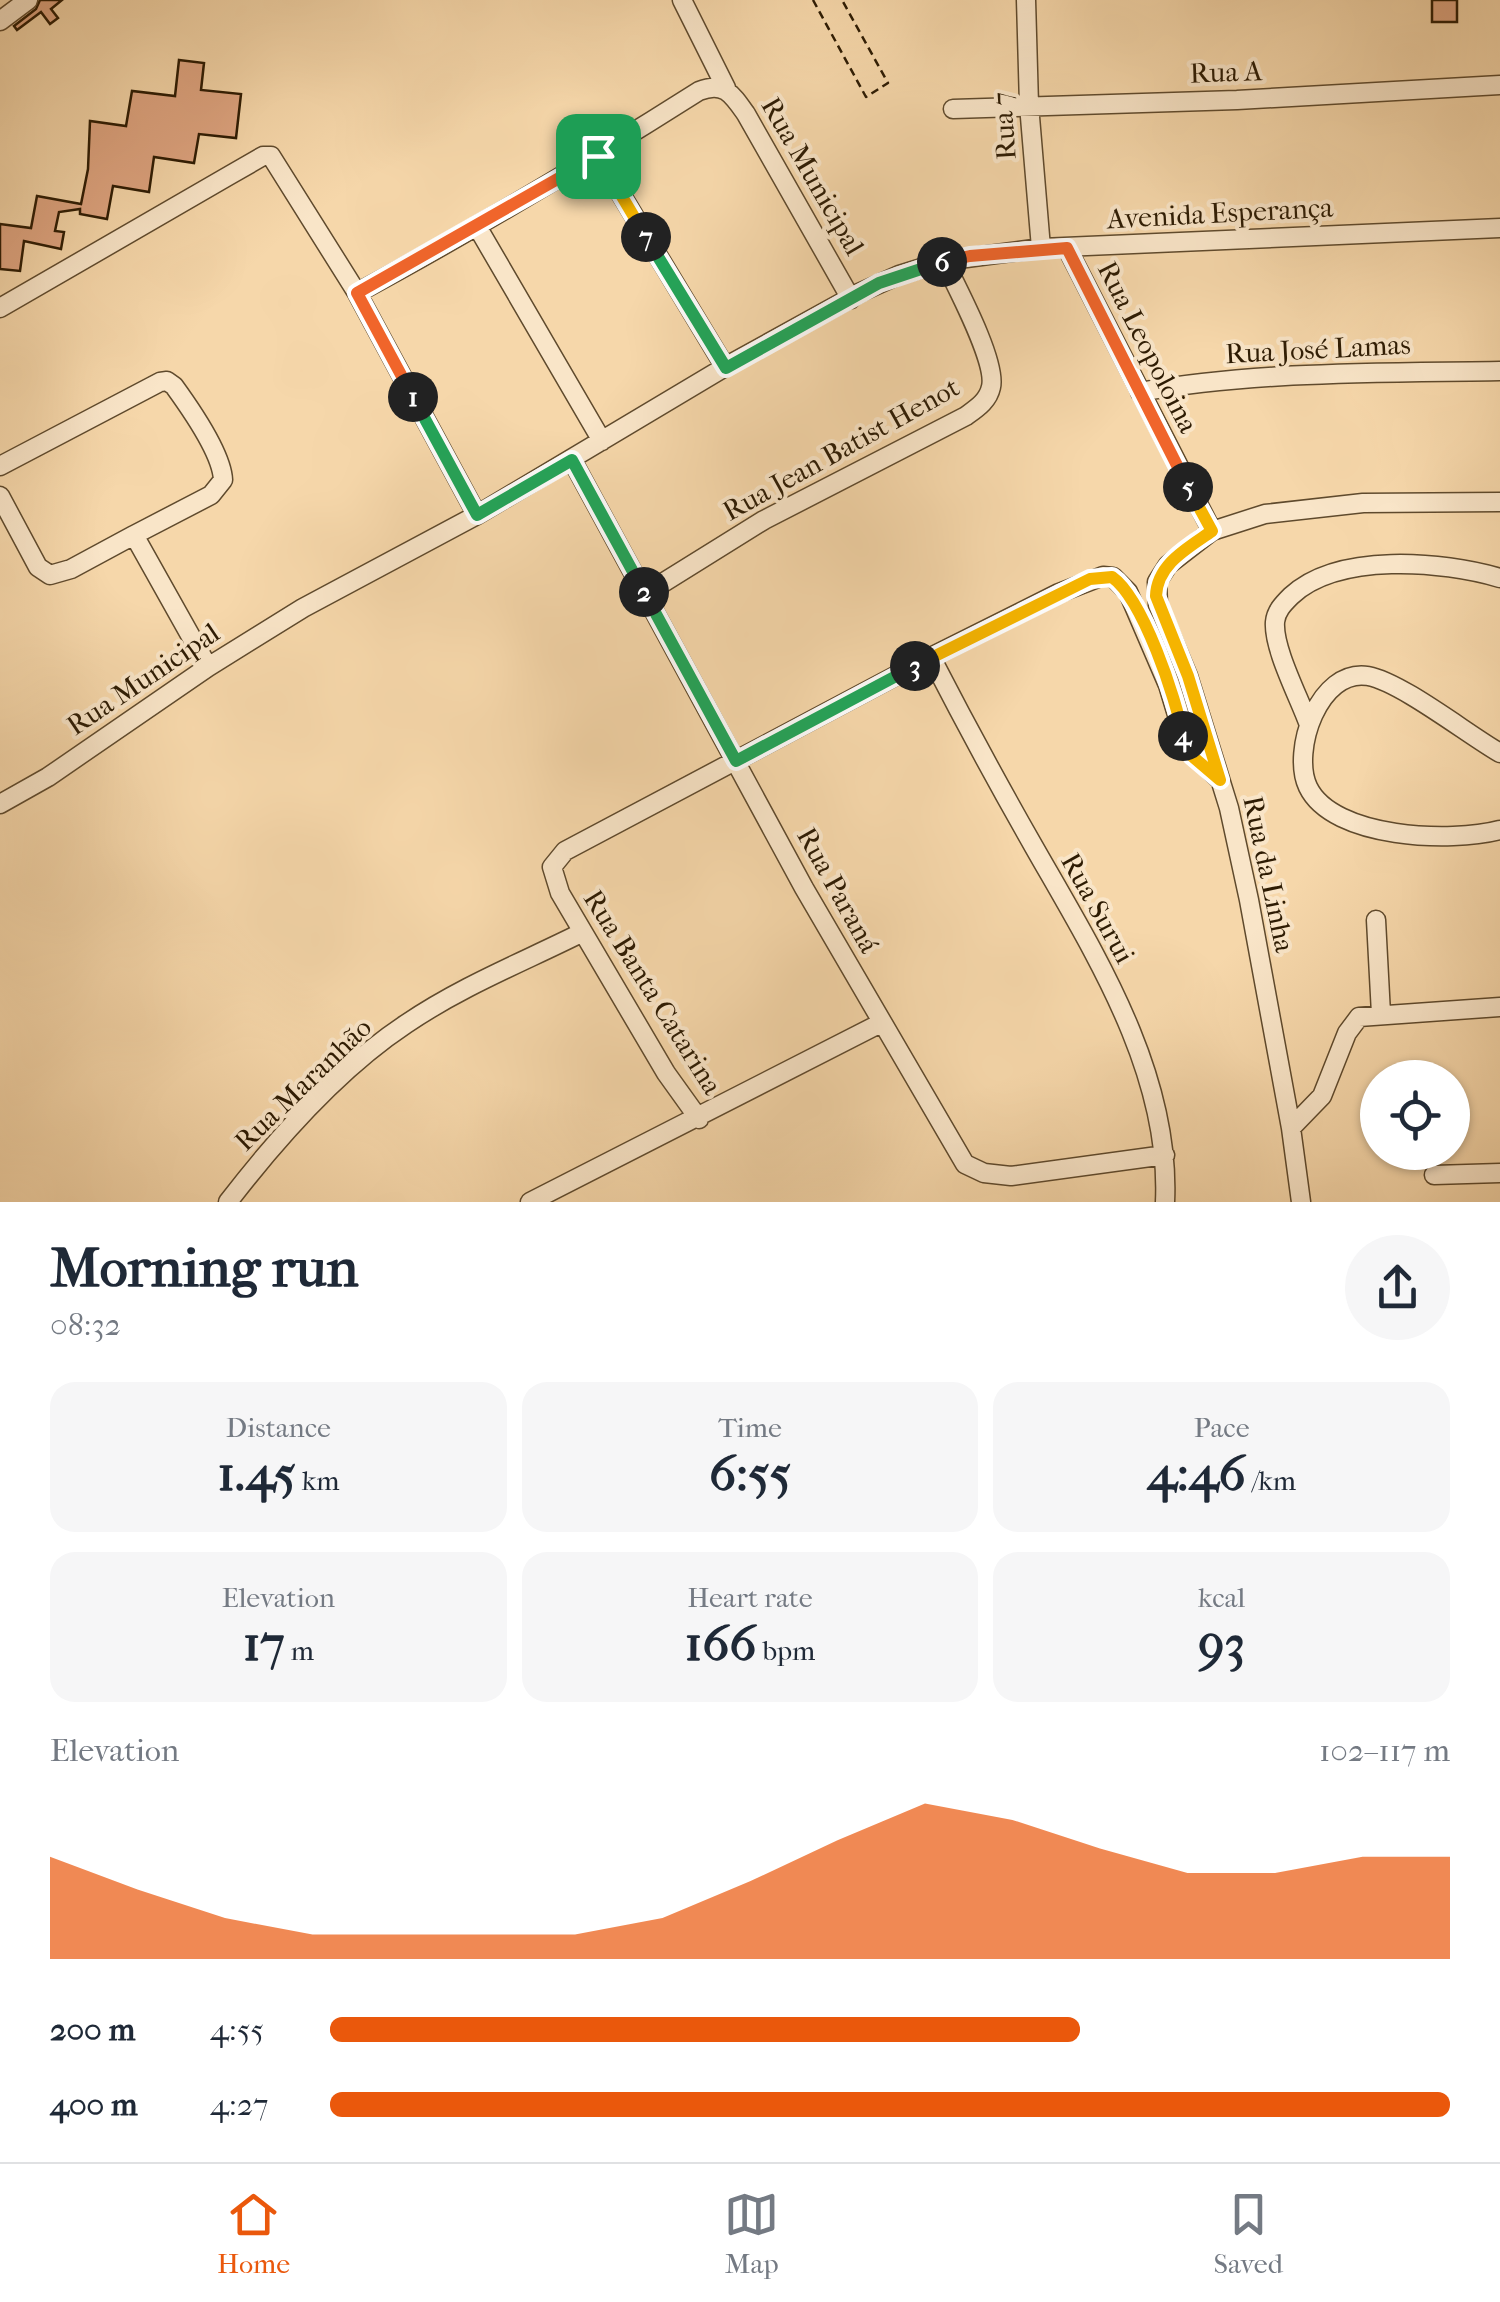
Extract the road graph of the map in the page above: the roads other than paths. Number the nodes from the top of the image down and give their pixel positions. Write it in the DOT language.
graph roads {
  1 [pos="28,0"];
  2 [pos="682,0"];
  3 [pos="1026,0"];
  4 [pos="0,21"];
  5 [pos="1500,85"];
  6 [pos="726,88"];
  7 [pos="1029,105"];
  8 [pos="953,108"];
  9 [pos="598,156"];
  10 [pos="478,228"];
  11 [pos="1500,228"];
  12 [pos="1041,248"];
  13 [pos="1067,248"];
  14 [pos="944,261"];
  15 [pos="357,293"];
  16 [pos="851,299"];
  17 [pos="0,308"];
  18 [pos="726,368"];
  19 [pos="1500,371"];
  20 [pos="1140,392"];
  21 [pos="602,441"];
  22 [pos="572,460"];
  23 [pos="0,466"];
  24 [pos="0,496"];
  25 [pos="1500,502"];
  26 [pos="477,515"];
  27 [pos="1212,531"];
  28 [pos="134,535"];
  29 [pos="1500,578"];
  30 [pos="645,594"];
  31 [pos="931,658"];
  32 [pos="208,667"];
  33 [pos="1310,725"];
  34 [pos="1500,753"];
  35 [pos="736,761"];
  36 [pos="1220,780"];
  37 [pos="0,804"];
  38 [pos="1500,830"];
  39 [pos="1376,920"];
  40 [pos="583,932"];
  41 [pos="1500,1008"];
  42 [pos="1381,1014"];
  43 [pos="881,1023"];
  44 [pos="699,1118"];
  45 [pos="1291,1128"];
  46 [pos="1165,1155"];
  47 [pos="1500,1172"];
  48 [pos="1434,1175"];
  49 [pos="228,1202"];
  50 [pos="530,1202"];
  51 [pos="1165,1202"];
  52 [pos="1301,1202"];
  1 -- 4 [label="street"];
  2 -- 6 [label="street"];
  3 -- 7 [label="street, Rua 7"];
  5 -- 7 [label="street, Rua A"];
  6 -- 9 [label="street, Rua Municipal"];
  6 -- 16 [label="street, Rua Municipal"];
  7 -- 8 [label="street, Rua A"];
  7 -- 12 [label="street, Rua 7"];
  9 -- 10 [label="street, Rua Municipal"];
  9 -- 18 [label="street"];
  10 -- 15 [label="street, Rua Municipal"];
  10 -- 21 [label="street"];
  11 -- 13 [label="street, Avenida Esperança"];
  12 -- 13 [label="street, Avenida Esperança"];
  12 -- 14 [label="street, Avenida Esperança"];
  13 -- 20 [label="street, Rua Leopoloina"];
  14 -- 16 [label="street, Rua Municipal"];
  14 -- 30 [label="street, Rua Jean Batist Henot"];
  15 -- 17 [label="street"];
  15 -- 26 [label="street"];
  16 -- 18 [label="street, Rua Municipal"];
  18 -- 21 [label="street, Rua Municipal"];
  19 -- 20 [label="street, Rua José Lamas"];
  20 -- 27 [label="street, Rua Leopoloina"];
  21 -- 22 [label="street, Rua Municipal"];
  22 -- 26 [label="street, Rua Municipal"];
  22 -- 30 [label="street, Rua Paraná"];
  23 -- 28 [label="street"];
  24 -- 28 [label="street"];
  25 -- 27 [label="street"];
  26 -- 32 [label="street, Rua Municipal"];
  27 -- 36 [label="street, Rua da Linha"];
  28 -- 32 [label="street"];
  29 -- 33 [label="street"];
  30 -- 35 [label="street, Rua Paraná"];
  31 -- 35 [label="street, Rua Banta Catarina"];
  31 -- 36 [label="street, Rua Banta Catarina"];
  31 -- 46 [label="street, Rua Surui"];
  32 -- 37 [label="street, Rua Municipal"];
  33 -- 34 [label="street"];
  33 -- 38 [label="street"];
  35 -- 40 [label="street, Rua Banta Catarina"];
  35 -- 43 [label="street, Rua Paraná"];
  36 -- 45 [label="street, Rua da Linha"];
  39 -- 42 [label="street"];
  40 -- 44 [label="street, Rua Banta Catarina"];
  40 -- 49 [label="street, Rua Maranhão"];
  41 -- 42 [label="street"];
  42 -- 45 [label="street"];
  43 -- 44 [label="street"];
  43 -- 46 [label="street, Rua Paraná"];
  44 -- 50 [label="street"];
  45 -- 52 [label="street, Rua da Linha"];
  46 -- 51 [label="street, Rua Surui"];
  47 -- 48 [label="street"];
}
